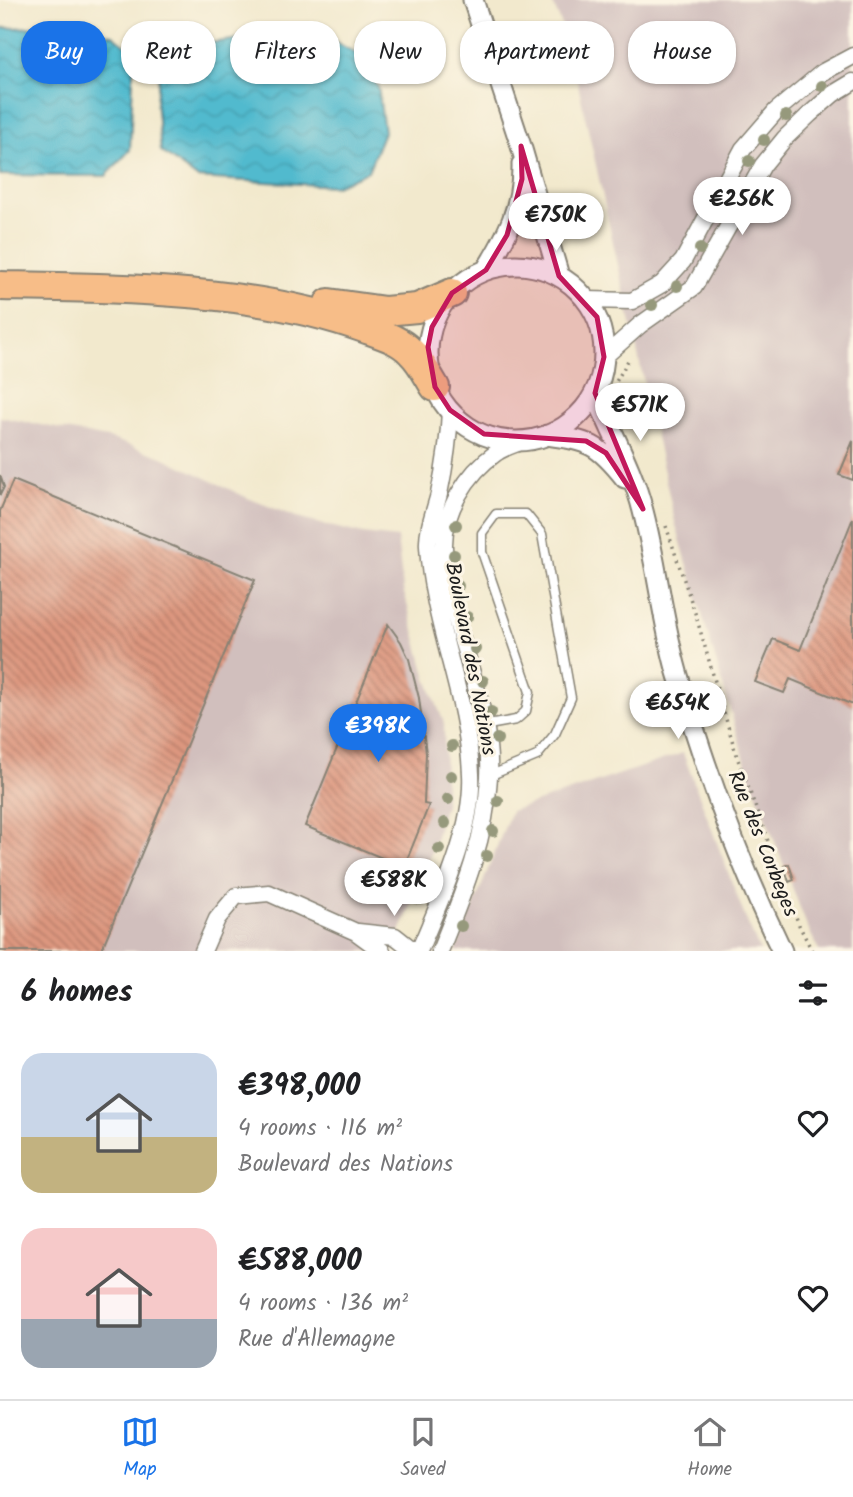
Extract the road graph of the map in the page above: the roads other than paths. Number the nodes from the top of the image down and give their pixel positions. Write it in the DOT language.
graph roads {
  1 [pos="473,0"];
  2 [pos="853,56"];
  3 [pos="853,82"];
  4 [pos="521,146"];
  5 [pos="486,270"];
  6 [pos="0,274"];
  7 [pos="559,276"];
  8 [pos="0,286"];
  9 [pos="452,293"];
  10 [pos="587,300"];
  11 [pos="604,357"];
  12 [pos="604,394"];
  13 [pos="442,399"];
  14 [pos="547,435"];
  15 [pos="525,440"];
  16 [pos="652,512"];
  17 [pos="485,727"];
  18 [pos="466,729"];
  19 [pos="489,776"];
  20 [pos="356,932"];
  21 [pos="203,951"];
  22 [pos="382,951"];
  23 [pos="414,951"];
  24 [pos="419,951"];
  25 [pos="440,951"];
  26 [pos="782,951"];
  1 -- 4 [label="street"];
  2 -- 10 [label="street"];
  3 -- 11 [label="street"];
  4 -- 5 [label="street"];
  4 -- 7 [label="street"];
  5 -- 7 [label="street"];
  5 -- 9 [label="street"];
  6 -- 9 [label="highway"];
  7 -- 10 [label="street"];
  8 -- 13 [label="highway"];
  9 -- 13 [label="street"];
  10 -- 11 [label="street"];
  11 -- 12 [label="street"];
  12 -- 14 [label="street"];
  12 -- 16 [label="street, Rue des Corbeges"];
  13 -- 15 [label="street"];
  13 -- 18 [label="street, Boulevard des Nations"];
  14 -- 15 [label="street"];
  14 -- 16 [label="street, Rue des Corbeges"];
  15 -- 17 [label="street, Boulevard des Nations"];
  16 -- 26 [label="street, Rue des Corbeges"];
  17 -- 18 [label="lane"];
  17 -- 19 [label="street, Boulevard des Nations"];
  17 -- 19 [label="lane"];
  18 -- 24 [label="street, Boulevard des Nations"];
  19 -- 25 [label="street, Boulevard des Nations"];
  20 -- 21 [label="street"];
  20 -- 22 [label="street"];
  20 -- 23 [label="street"];
}
